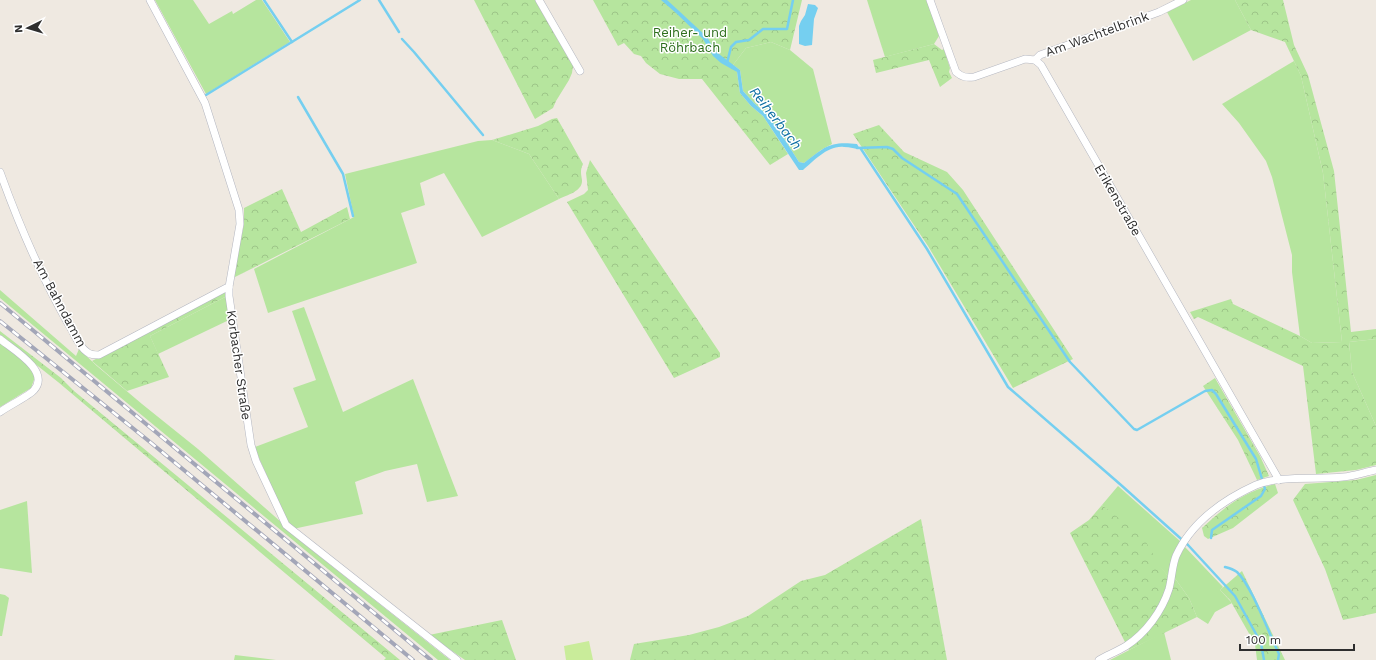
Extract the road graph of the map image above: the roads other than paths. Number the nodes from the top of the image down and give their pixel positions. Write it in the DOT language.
graph roads {
  1 [pos="150,0"];
  2 [pos="539,0"];
  3 [pos="930,0"];
  4 [pos="1183,0"];
  5 [pos="1035,60"];
  6 [pos="580,71"];
  7 [pos="0,172"];
  8 [pos="229,288"];
  9 [pos="0,339"];
  10 [pos="0,412"];
  11 [pos="1376,470"];
  12 [pos="1279,480"];
  13 [pos="457,660"];
  14 [pos="1099,660"];
  1 -- 8 [label="street, Korbacher Straße"];
  2 -- 6 [label="street"];
  3 -- 5 [label="street"];
  4 -- 5 [label="street, Am Wachtelbrink"];
  5 -- 12 [label="street, Erikenstraße"];
  7 -- 8 [label="street, Am Bahndamm"];
  8 -- 13 [label="street, Korbacher Straße"];
  9 -- 10 [label="street"];
  11 -- 12 [label="street"];
  12 -- 14 [label="street"];
}
